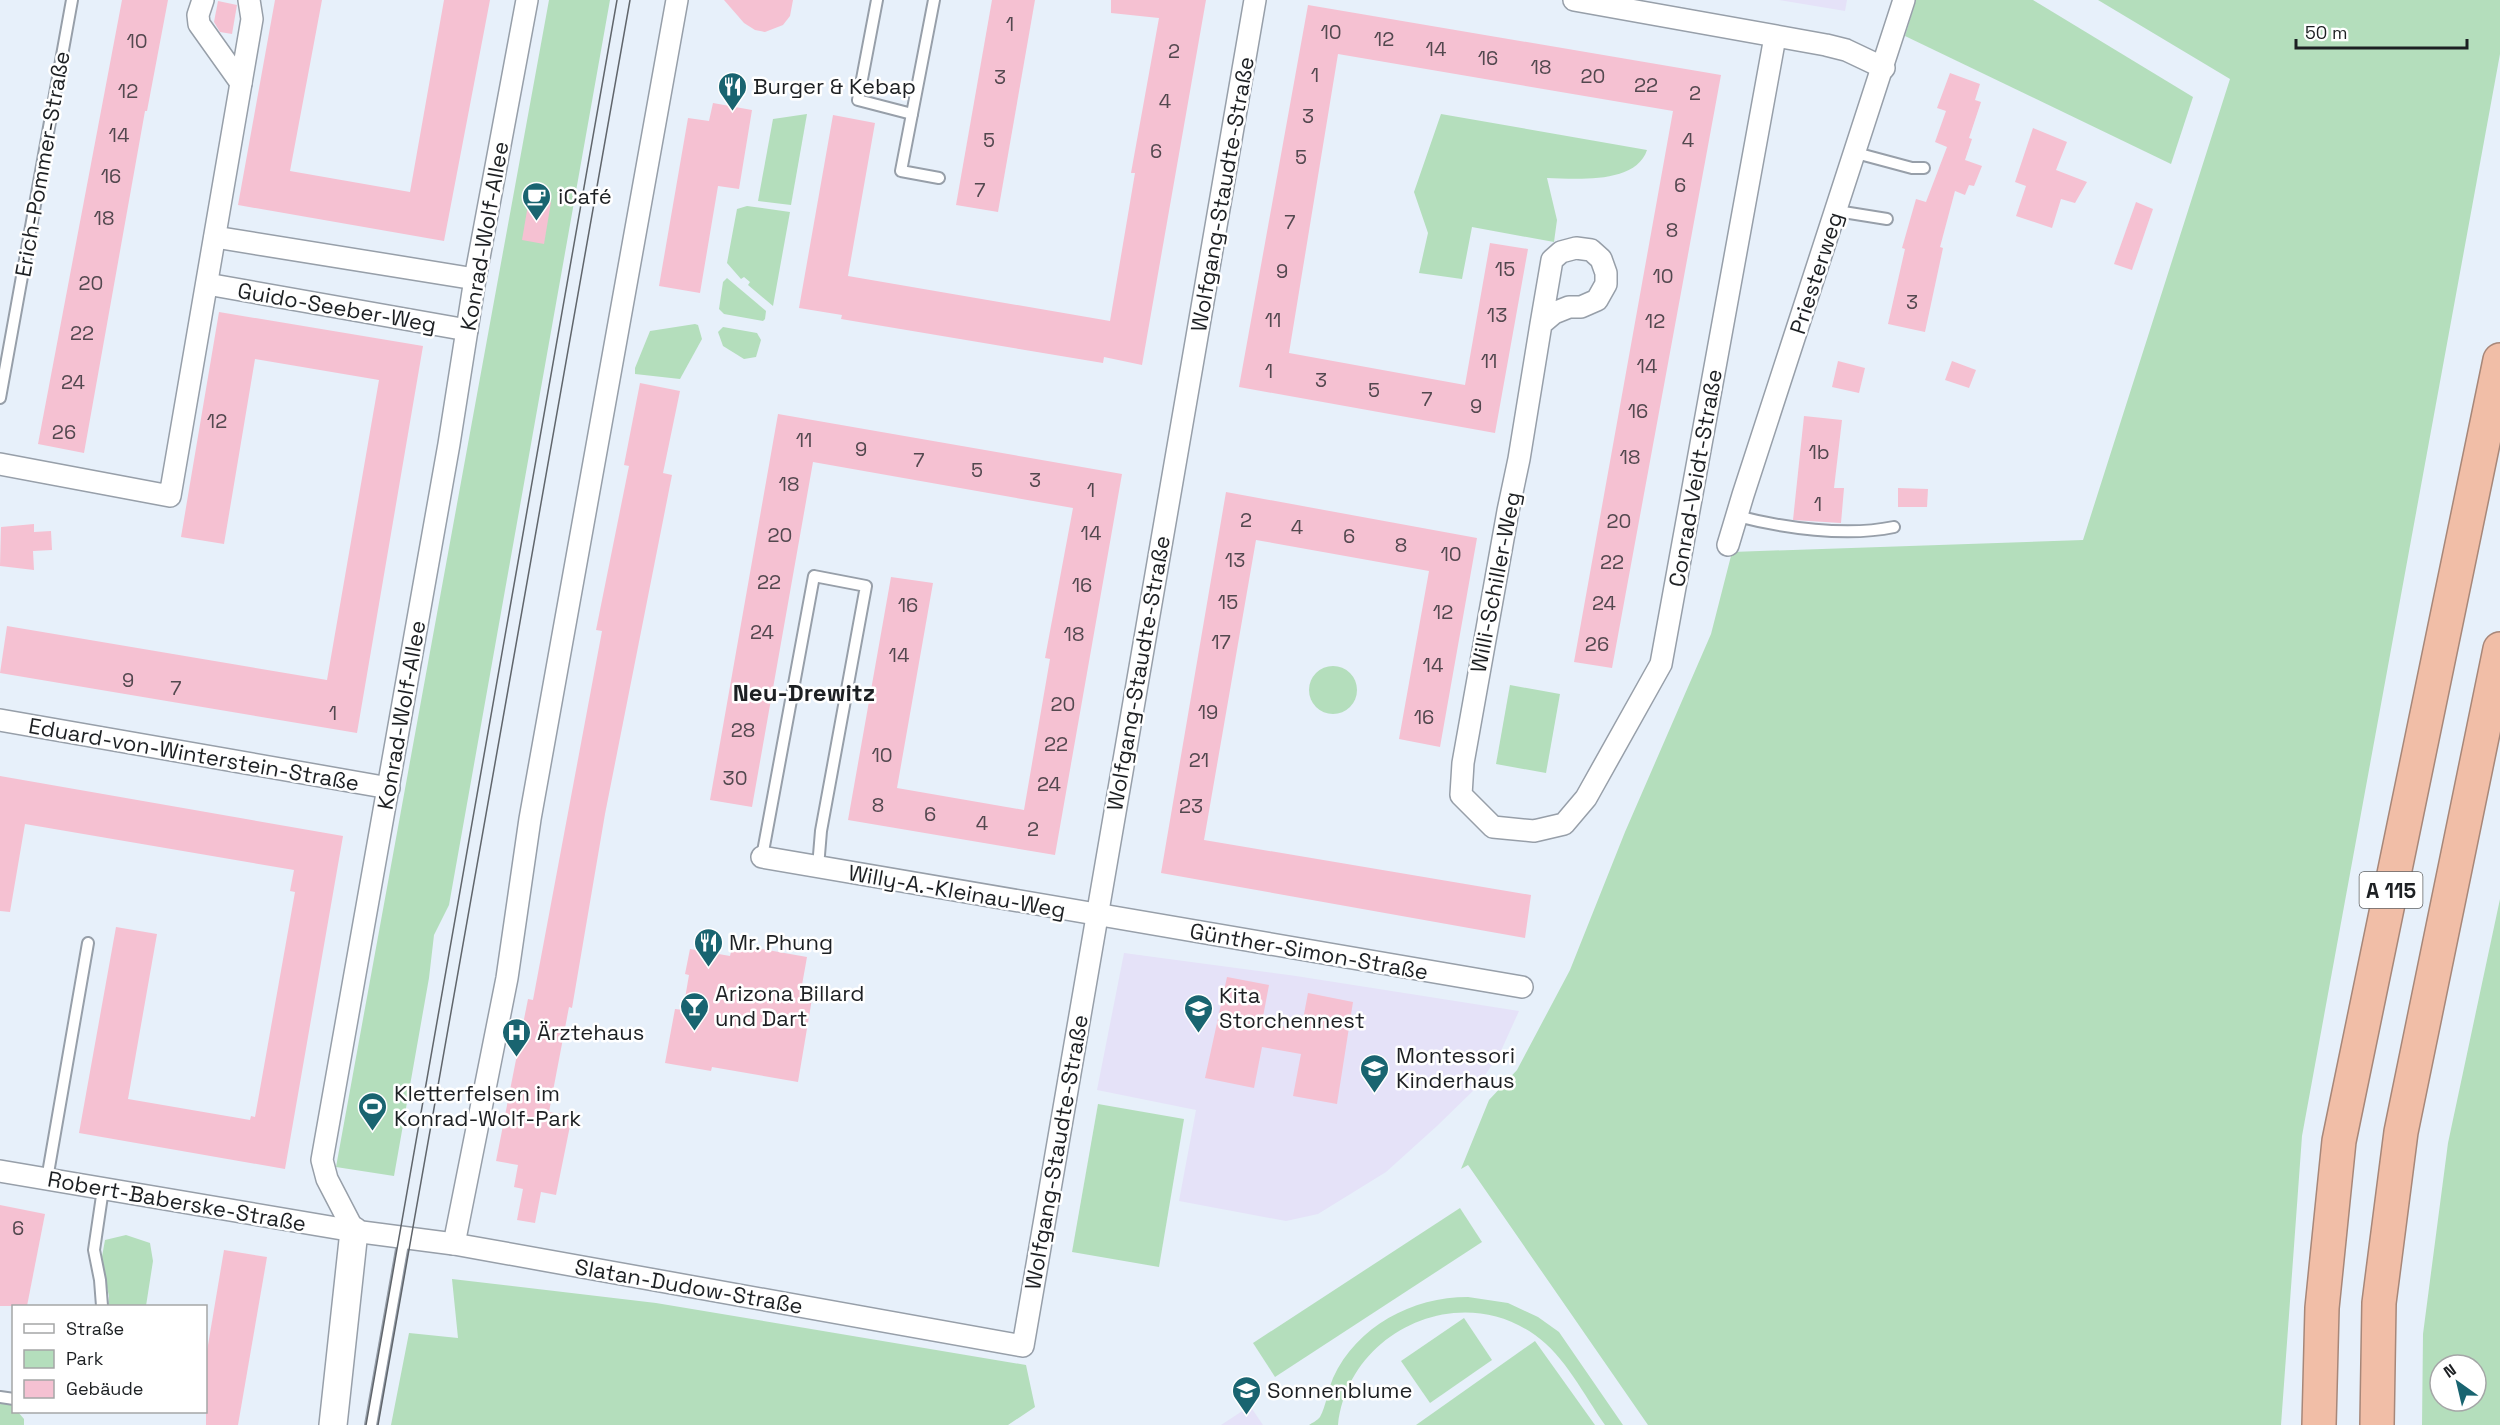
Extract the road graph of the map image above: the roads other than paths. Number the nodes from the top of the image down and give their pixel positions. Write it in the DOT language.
graph roads {
  1 [pos="72,0"];
  2 [pos="203,0"];
  3 [pos="249,0"];
  4 [pos="527,0"];
  5 [pos="677,0"];
  6 [pos="877,0"];
  7 [pos="934,0"];
  8 [pos="1255,0"];
  9 [pos="1574,0"];
  10 [pos="1904,0"];
  11 [pos="1775,37"];
  12 [pos="1884,68"];
  13 [pos="241,83"];
  14 [pos="912,114"];
  15 [pos="1856,153"];
  16 [pos="1924,168"];
  17 [pos="939,178"];
  18 [pos="1837,211"];
  19 [pos="1887,219"];
  20 [pos="215,237"];
  21 [pos="475,279"];
  22 [pos="207,284"];
  23 [pos="1541,324"];
  24 [pos="466,330"];
  25 [pos="2500,360"];
  26 [pos="0,398"];
  27 [pos="0,464"];
  28 [pos="1737,516"];
  29 [pos="1893,527"];
  30 [pos="1728,545"];
  31 [pos="2500,649"];
  32 [pos="0,720"];
  33 [pos="389,788"];
  34 [pos="1492,827"];
  35 [pos="762,857"];
  36 [pos="818,867"];
  37 [pos="1097,915"];
  38 [pos="88,944"];
  39 [pos="1522,987"];
  40 [pos="0,1171"];
  41 [pos="47,1179"];
  42 [pos="103,1189"];
  43 [pos="354,1231"];
  44 [pos="404,1238"];
  45 [pos="454,1244"];
  46 [pos="102,1305"];
  47 [pos="1023,1346"];
  48 [pos="333,1425"];
  49 [pos="371,1425"];
  50 [pos="2319,1425"];
  51 [pos="2376,1425"];
  1 -- 26 [label="lane, Erich-Pommer-Straße"];
  2 -- 13 [label="street"];
  3 -- 13 [label="street, Guido-Seeber-Weg"];
  4 -- 21 [label="street, Konrad-Wolf-Allee"];
  5 -- 45 [label="street"];
  6 -- 14 [label="lane"];
  7 -- 14 [label="lane"];
  8 -- 37 [label="street, Wolfgang-Staudte-Straße"];
  9 -- 11 [label="street"];
  10 -- 12 [label="street, Priesterweg"];
  11 -- 12 [label="street"];
  11 -- 34 [label="street, Conrad-Veidt-Straße"];
  12 -- 15 [label="street, Priesterweg"];
  13 -- 20 [label="street, Guido-Seeber-Weg"];
  14 -- 17 [label="lane"];
  15 -- 16 [label="lane"];
  15 -- 18 [label="street, Priesterweg"];
  18 -- 19 [label="lane"];
  18 -- 28 [label="street, Priesterweg"];
  20 -- 21 [label="street"];
  20 -- 22 [label="street, Guido-Seeber-Weg"];
  21 -- 24 [label="street, Konrad-Wolf-Allee"];
  22 -- 24 [label="street, Guido-Seeber-Weg"];
  22 -- 27 [label="street, Guido-Seeber-Weg"];
  23 -- 34 [label="street, Willi-Schiller-Weg"];
  24 -- 33 [label="street, Konrad-Wolf-Allee"];
  25 -- 50 [label="highway, A 115"];
  28 -- 29 [label="lane"];
  28 -- 30 [label="street, Priesterweg"];
  31 -- 51 [label="highway, A 115"];
  32 -- 33 [label="street, Eduard-von-Winterstein-Straße"];
  33 -- 43 [label="street, Konrad-Wolf-Allee"];
  35 -- 36 [label="street, Willy-A.-Kleinau-Weg"];
  35 -- 36 [label="lane, Willy-A.-Kleinau-Weg"];
  36 -- 37 [label="street, Willy-A.-Kleinau-Weg"];
  37 -- 39 [label="street, Günther-Simon-Straße"];
  37 -- 47 [label="street, Wolfgang-Staudte-Straße"];
  38 -- 41 [label="lane"];
  40 -- 41 [label="street, Robert-Baberske-Straße"];
  41 -- 42 [label="street, Robert-Baberske-Straße"];
  42 -- 43 [label="street, Robert-Baberske-Straße"];
  42 -- 46 [label="lane"];
  43 -- 44 [label="street, Slatan-Dudow-Straße"];
  43 -- 48 [label="street"];
  44 -- 45 [label="street, Slatan-Dudow-Straße"];
  44 -- 49 [label="lane"];
  45 -- 47 [label="street, Slatan-Dudow-Straße"];
}
